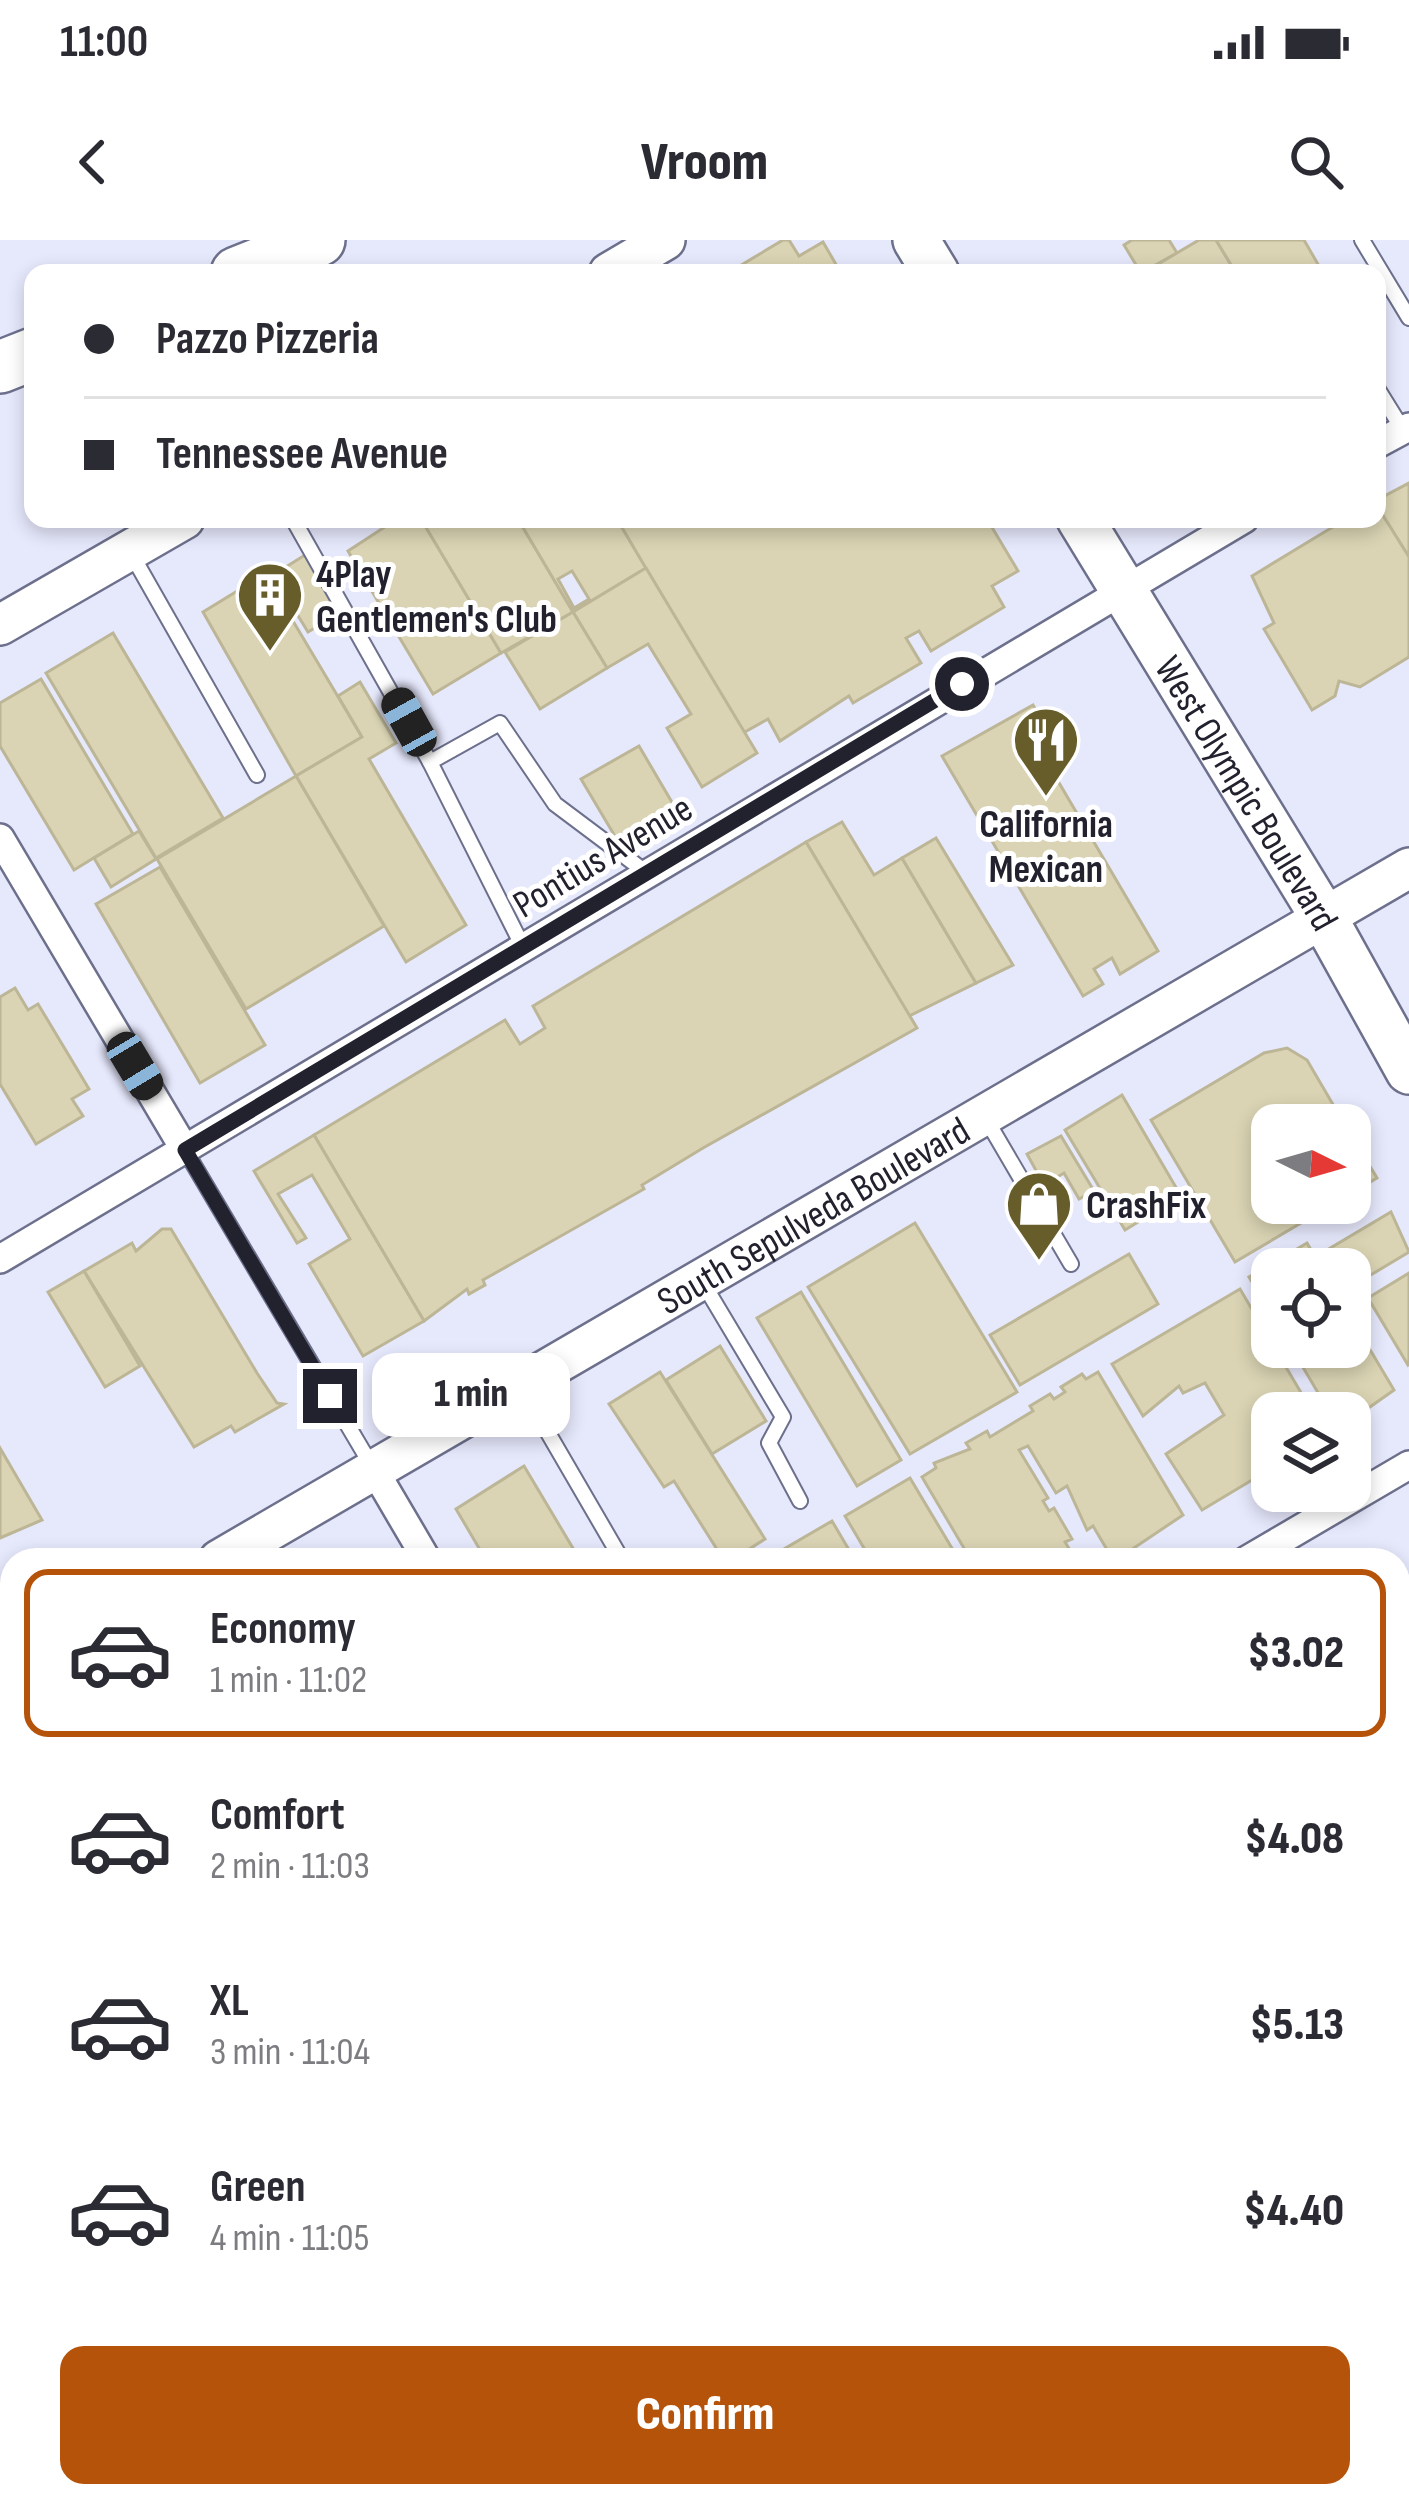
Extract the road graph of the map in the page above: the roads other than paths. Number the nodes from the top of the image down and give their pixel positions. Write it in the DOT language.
graph roads {
  1 [pos="319,240"];
  2 [pos="665,240"];
  3 [pos="259,264"];
  4 [pos="624,264"];
  5 [pos="1386,280"];
  6 [pos="1409,318"];
  7 [pos="1386,400"];
  8 [pos="1406,428"];
  9 [pos="168,528"];
  10 [pos="298,528"];
  11 [pos="1085,528"];
  12 [pos="1228,528"];
  13 [pos="130,550"];
  14 [pos="1122,588"];
  15 [pos="0,625"];
  16 [pos="430,762"];
  17 [pos="257,775"];
  18 [pos="0,838"];
  19 [pos="1409,868"];
  20 [pos="647,873"];
  21 [pos="1324,918"];
  22 [pos="523,947"];
  23 [pos="1409,1071"];
  24 [pos="984,1114"];
  25 [pos="185,1150"];
  26 [pos="0,1259"];
  27 [pos="1071,1264"];
  28 [pos="700,1279"];
  29 [pos="519,1384"];
  30 [pos="1409,1465"];
  31 [pos="373,1468"];
  32 [pos="800,1501"];
  33 [pos="240,1548"];
  34 [pos="420,1548"];
  35 [pos="615,1548"];
  36 [pos="1267,1548"];
  1 -- 3 [label="highway"];
  2 -- 4 [label="main road"];
  5 -- 6 [label="lane"];
  7 -- 8 [label="lane"];
  9 -- 13 [label="main road"];
  10 -- 16 [label="lane"];
  11 -- 14 [label="main road, West Olympic Boulevard"];
  12 -- 14 [label="street, Pontius Avenue"];
  13 -- 15 [label="main road"];
  13 -- 17 [label="lane"];
  14 -- 20 [label="street, Pontius Avenue"];
  14 -- 21 [label="main road, West Olympic Boulevard"];
  16 -- 20 [label="lane"];
  16 -- 22 [label="lane"];
  18 -- 25 [label="street"];
  19 -- 21 [label="main road, South Sepulveda Boulevard"];
  20 -- 22 [label="street, Pontius Avenue"];
  21 -- 23 [label="main road, West Olympic Boulevard"];
  21 -- 24 [label="main road, South Sepulveda Boulevard"];
  22 -- 25 [label="street, Pontius Avenue"];
  24 -- 27 [label="lane"];
  24 -- 28 [label="main road, South Sepulveda Boulevard"];
  25 -- 26 [label="street, Pontius Avenue"];
  25 -- 31 [label="lane"];
  28 -- 29 [label="main road, South Sepulveda Boulevard"];
  28 -- 32 [label="lane"];
  29 -- 31 [label="main road, South Sepulveda Boulevard"];
  29 -- 35 [label="lane"];
  30 -- 36 [label="street"];
  31 -- 33 [label="main road, South Sepulveda Boulevard"];
  31 -- 34 [label="street"];
}
